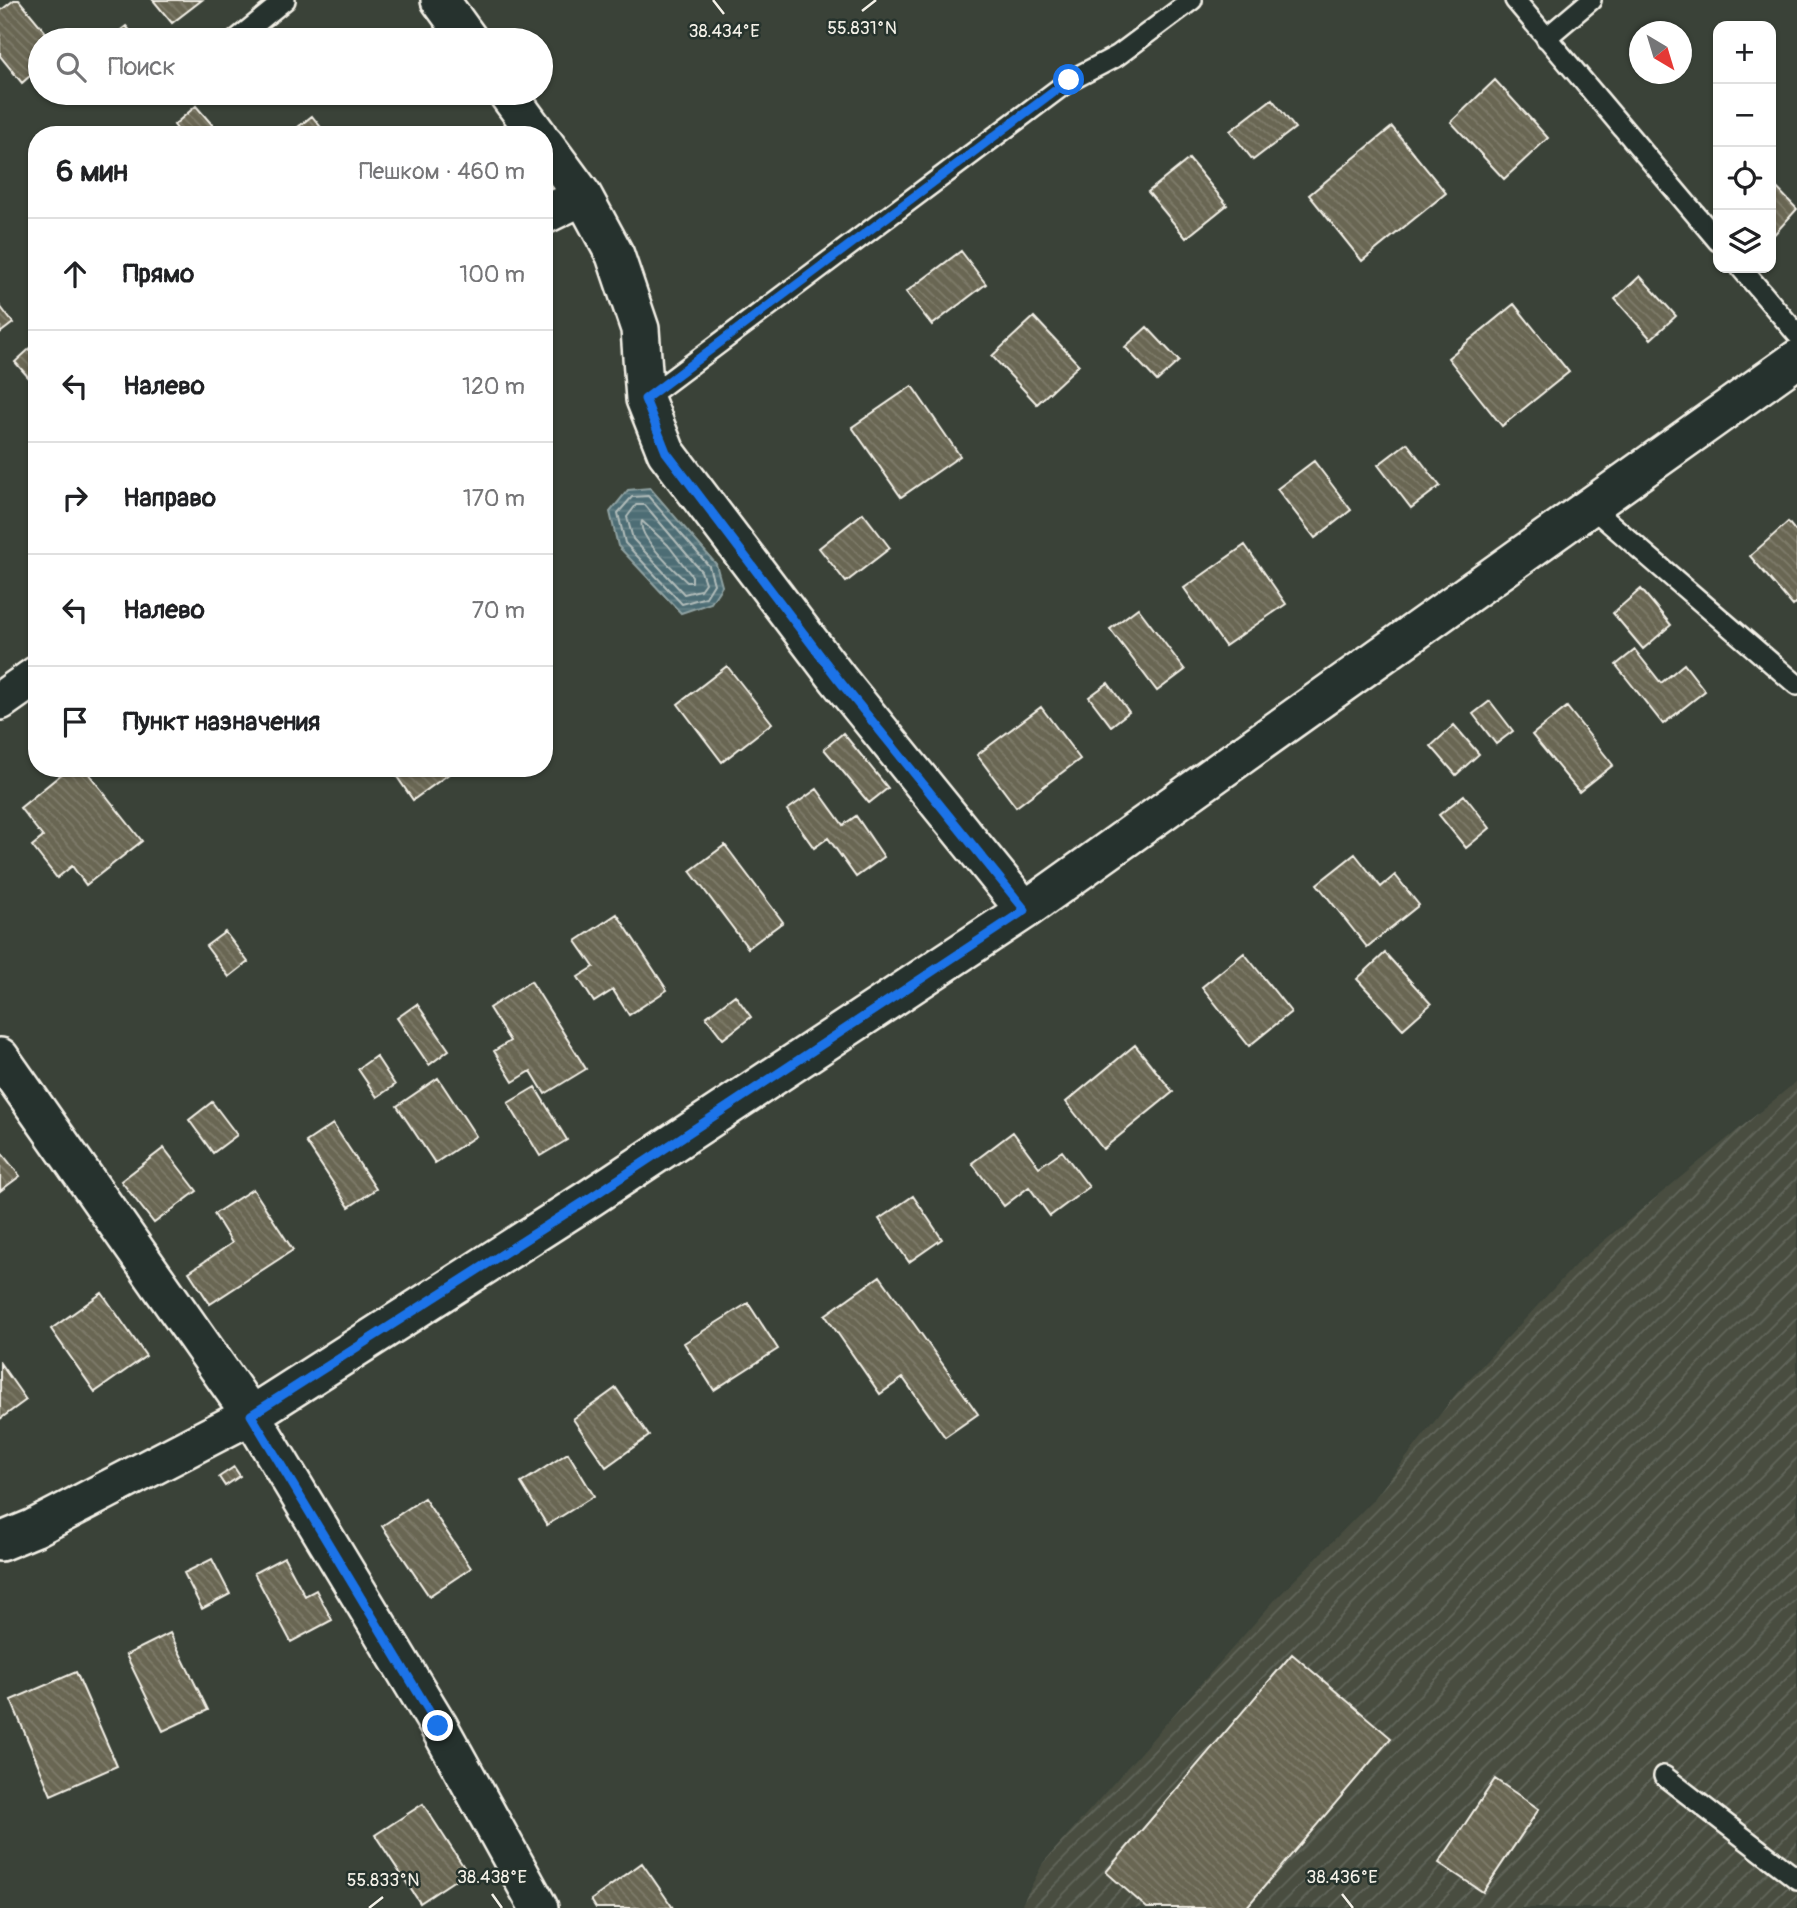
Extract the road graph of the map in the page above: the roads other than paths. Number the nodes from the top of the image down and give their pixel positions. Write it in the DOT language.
graph roads {
  1 [pos="285,0"];
  2 [pos="440,0"];
  3 [pos="1192,0"];
  4 [pos="1515,0"];
  5 [pos="1591,0"];
  6 [pos="251,28"];
  7 [pos="460,28"];
  8 [pos="1546,38"];
  9 [pos="516,105"];
  10 [pos="531,126"];
  11 [pos="553,156"];
  12 [pos="583,196"];
  13 [pos="553,211"];
  14 [pos="1713,235"];
  15 [pos="1745,273"];
  16 [pos="1797,334"];
  17 [pos="1797,359"];
  18 [pos="645,399"];
  19 [pos="1591,507"];
  20 [pos="28,681"];
  21 [pos="1797,685"];
  22 [pos="0,701"];
  23 [pos="1025,910"];
  24 [pos="0,1057"];
  25 [pos="251,1415"];
  26 [pos="0,1542"];
  27 [pos="1664,1776"];
  28 [pos="1797,1879"];
  29 [pos="539,1908"];
  1 -- 6 [label="lane"];
  2 -- 7 [label="street"];
  3 -- 18 [label="lane"];
  4 -- 8 [label="lane"];
  5 -- 8 [label="lane"];
  8 -- 14 [label="lane"];
  9 -- 10 [label="street"];
  11 -- 12 [label="street"];
  12 -- 13 [label="street"];
  12 -- 18 [label="street"];
  15 -- 16 [label="lane"];
  17 -- 19 [label="street"];
  18 -- 23 [label="street"];
  19 -- 21 [label="lane"];
  19 -- 23 [label="street"];
  20 -- 22 [label="street"];
  23 -- 25 [label="street"];
  24 -- 25 [label="street"];
  25 -- 26 [label="street"];
  25 -- 29 [label="street"];
  27 -- 28 [label="lane"];
}
